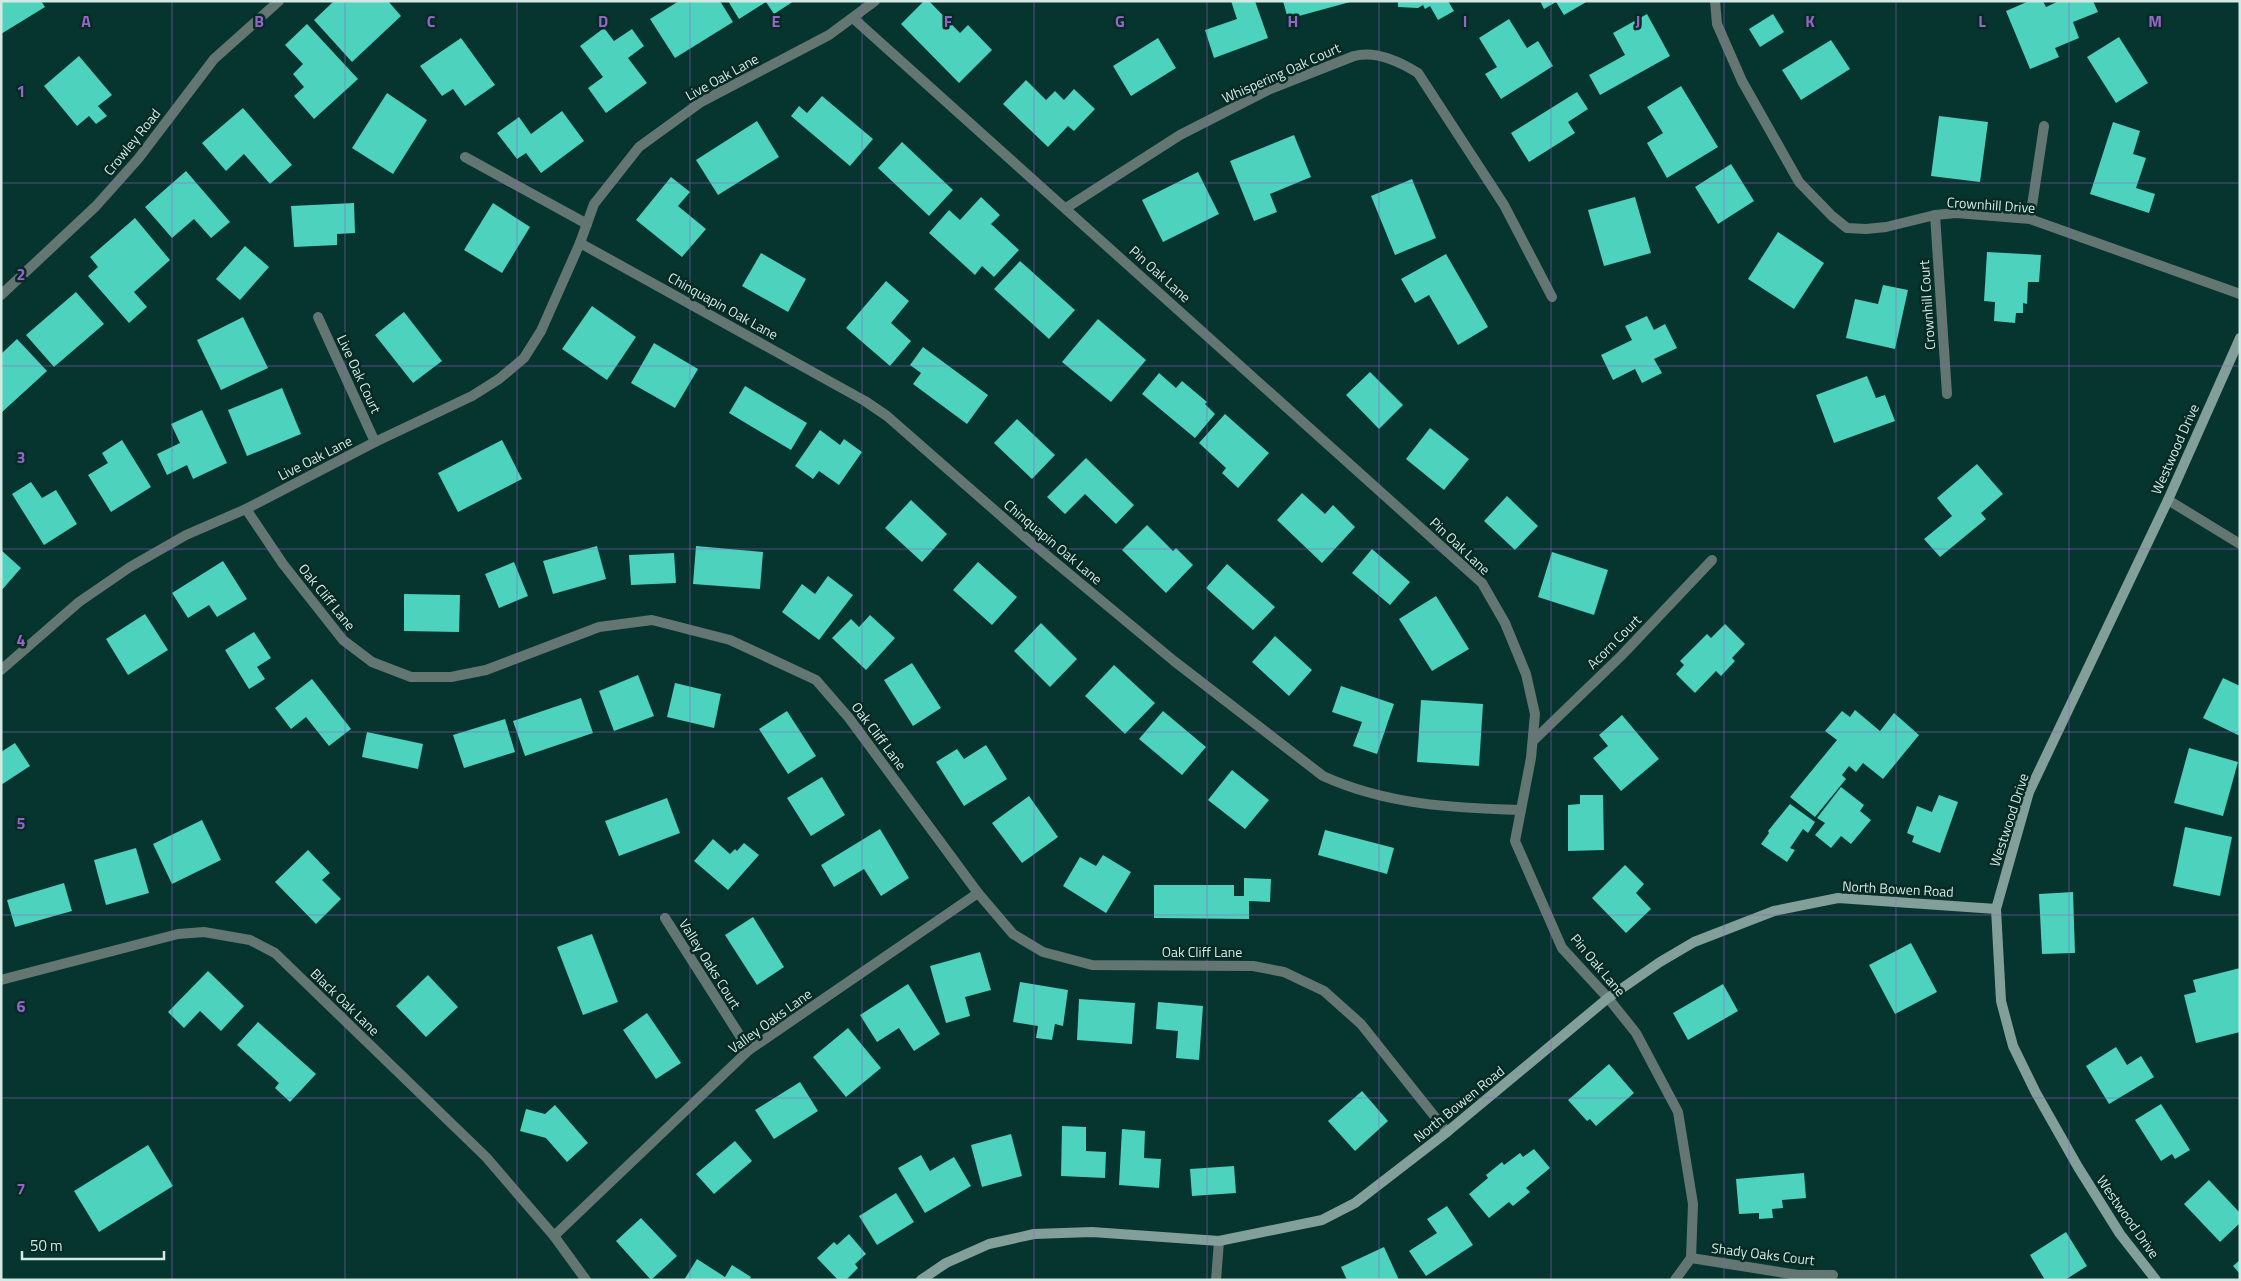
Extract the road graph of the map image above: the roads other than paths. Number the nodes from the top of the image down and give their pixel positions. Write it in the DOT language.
graph roads {
  1 [pos="279,1"];
  2 [pos="875,1"];
  3 [pos="1715,1"];
  4 [pos="853,18"];
  5 [pos="2044,126"];
  6 [pos="465,157"];
  7 [pos="1066,208"];
  8 [pos="1935,215"];
  9 [pos="2030,218"];
  10 [pos="587,224"];
  11 [pos="580,243"];
  12 [pos="2240,294"];
  13 [pos="1,295"];
  14 [pos="1552,297"];
  15 [pos="318,318"];
  16 [pos="2240,338"];
  17 [pos="1947,394"];
  18 [pos="375,442"];
  19 [pos="2168,500"];
  20 [pos="246,509"];
  21 [pos="2240,544"];
  22 [pos="1712,560"];
  23 [pos="1,670"];
  24 [pos="1533,741"];
  25 [pos="1521,810"];
  26 [pos="978,893"];
  27 [pos="1996,909"];
  28 [pos="665,918"];
  29 [pos="1,980"];
  30 [pos="1608,998"];
  31 [pos="749,1050"];
  32 [pos="1447,1132"];
  33 [pos="554,1236"];
  34 [pos="1219,1241"];
  35 [pos="1691,1258"];
  36 [pos="1833,1275"];
  37 [pos="586,1280"];
  38 [pos="921,1280"];
  39 [pos="1216,1280"];
  40 [pos="1675,1280"];
  41 [pos="2156,1280"];
  1 -- 13 [label="street, Crowley Road"];
  2 -- 4 [label="street, Live Oak Lane"];
  3 -- 8 [label="street, Crownhill Drive"];
  4 -- 7 [label="street, Pin Oak Lane"];
  4 -- 10 [label="street, Live Oak Lane"];
  5 -- 9 [label="street"];
  6 -- 10 [label="street"];
  7 -- 14 [label="street, Whispering Oak Court"];
  7 -- 24 [label="street, Pin Oak Lane"];
  8 -- 9 [label="street, Crownhill Drive"];
  8 -- 17 [label="street, Crownhill Court"];
  9 -- 12 [label="street, Crownhill Drive"];
  10 -- 11 [label="street, Live Oak Lane"];
  11 -- 18 [label="street, Live Oak Lane"];
  11 -- 25 [label="street, Chinquapin Oak Lane"];
  15 -- 18 [label="street, Live Oak Court"];
  16 -- 19 [label="street, Westwood Drive"];
  18 -- 20 [label="street, Live Oak Lane"];
  19 -- 21 [label="street"];
  19 -- 27 [label="street, Westwood Drive"];
  20 -- 23 [label="street, Live Oak Lane"];
  20 -- 26 [label="street, Oak Cliff Lane"];
  22 -- 24 [label="street, Acorn Court"];
  24 -- 25 [label="street, Pin Oak Lane"];
  25 -- 30 [label="street, Pin Oak Lane"];
  26 -- 31 [label="street, Valley Oaks Lane"];
  26 -- 32 [label="street, Oak Cliff Lane"];
  27 -- 30 [label="street, North Bowen Road"];
  27 -- 41 [label="street, Westwood Drive"];
  28 -- 31 [label="street, Valley Oaks Court"];
  29 -- 33 [label="street, Black Oak Lane"];
  30 -- 32 [label="street, North Bowen Road"];
  30 -- 35 [label="street, Pin Oak Lane"];
  31 -- 33 [label="street, Valley Oaks Lane"];
  32 -- 34 [label="street, North Bowen Road"];
  33 -- 37 [label="street, Black Oak Lane"];
  34 -- 38 [label="street, North Bowen Road"];
  34 -- 39 [label="street"];
  35 -- 36 [label="street, Shady Oaks Court"];
  35 -- 40 [label="street"];
}
